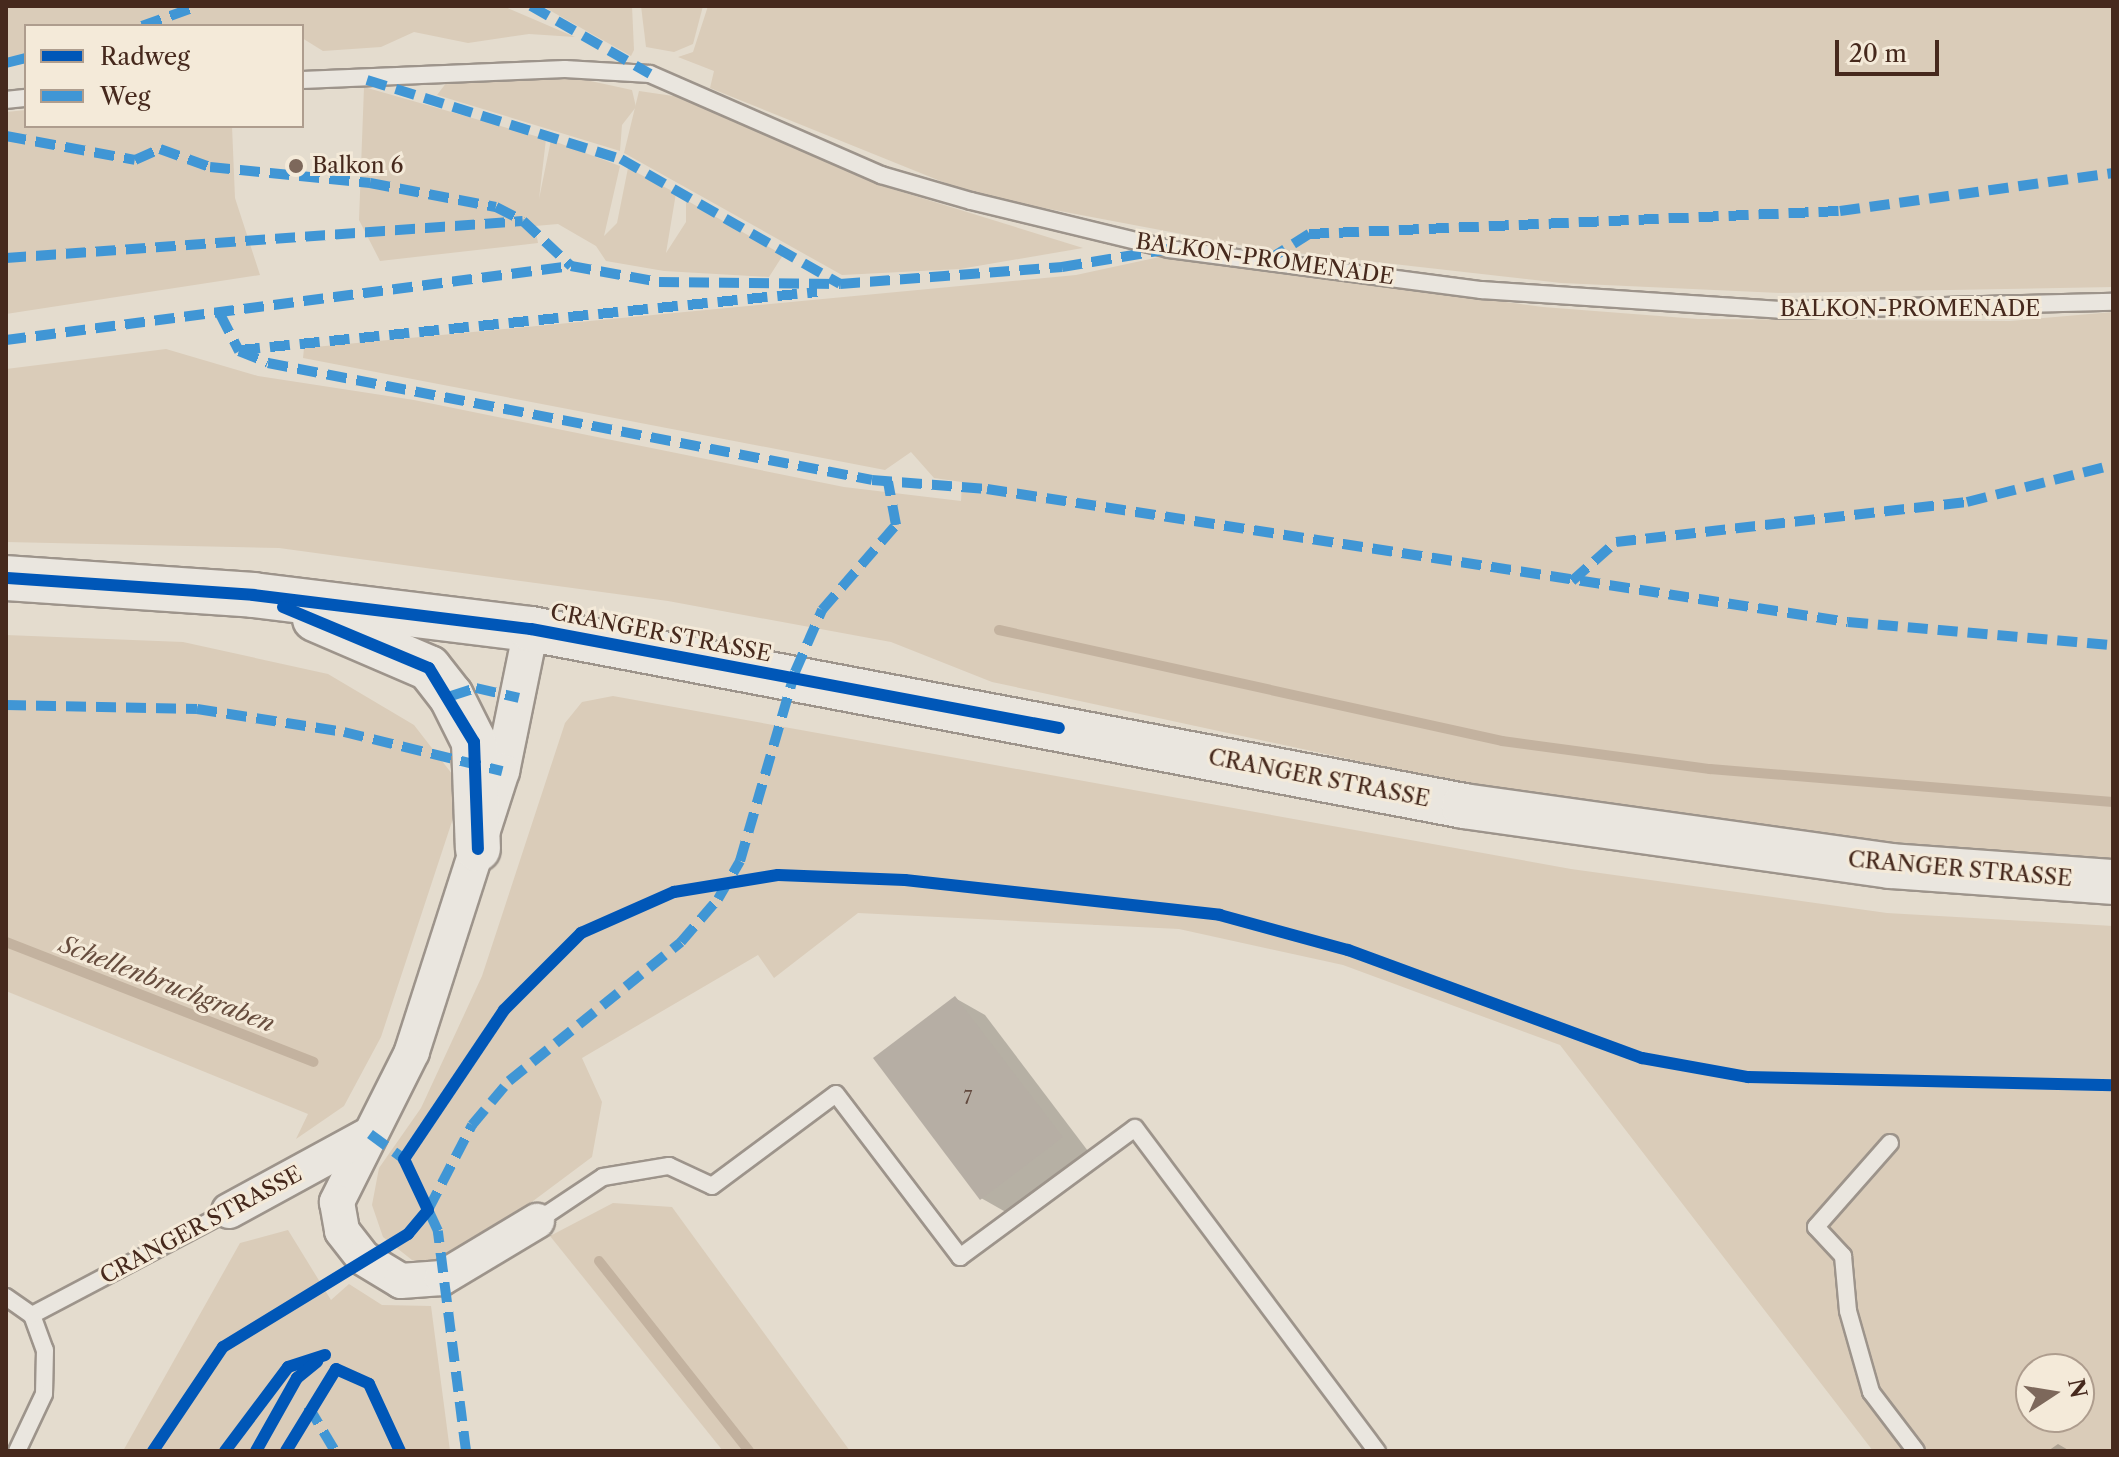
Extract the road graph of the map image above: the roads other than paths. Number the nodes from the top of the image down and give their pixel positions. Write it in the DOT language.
graph roads {
  1 [pos="304,80"];
  2 [pos="2113,302"];
  3 [pos="6,578"];
  4 [pos="253,595"];
  5 [pos="531,629"];
  6 [pos="478,849"];
  7 [pos="2113,882"];
  8 [pos="370,1134"];
  9 [pos="1890,1143"];
  10 [pos="229,1211"];
  11 [pos="537,1221"];
  12 [pos="6,1297"];
  13 [pos="32,1315"];
  14 [pos="17,1451"];
  15 [pos="1377,1451"];
  16 [pos="1916,1451"];
  1 -- 2 [label="lane, BALKON-PROMENADE"];
  3 -- 4 [label="main road, CRANGER STRASSE"];
  4 -- 5 [label="main road, CRANGER STRASSE"];
  4 -- 6 [label="main road, CRANGER STRASSE"];
  5 -- 6 [label="street, CRANGER STRASSE"];
  5 -- 7 [label="main road, CRANGER STRASSE"];
  6 -- 8 [label="street, CRANGER STRASSE"];
  8 -- 10 [label="street, CRANGER STRASSE"];
  8 -- 11 [label="street, CRANGER STRASSE"];
  9 -- 16 [label="lane"];
  10 -- 13 [label="lane, CRANGER STRASSE"];
  11 -- 15 [label="lane"];
  12 -- 13 [label="lane"];
  13 -- 14 [label="lane"];
}
